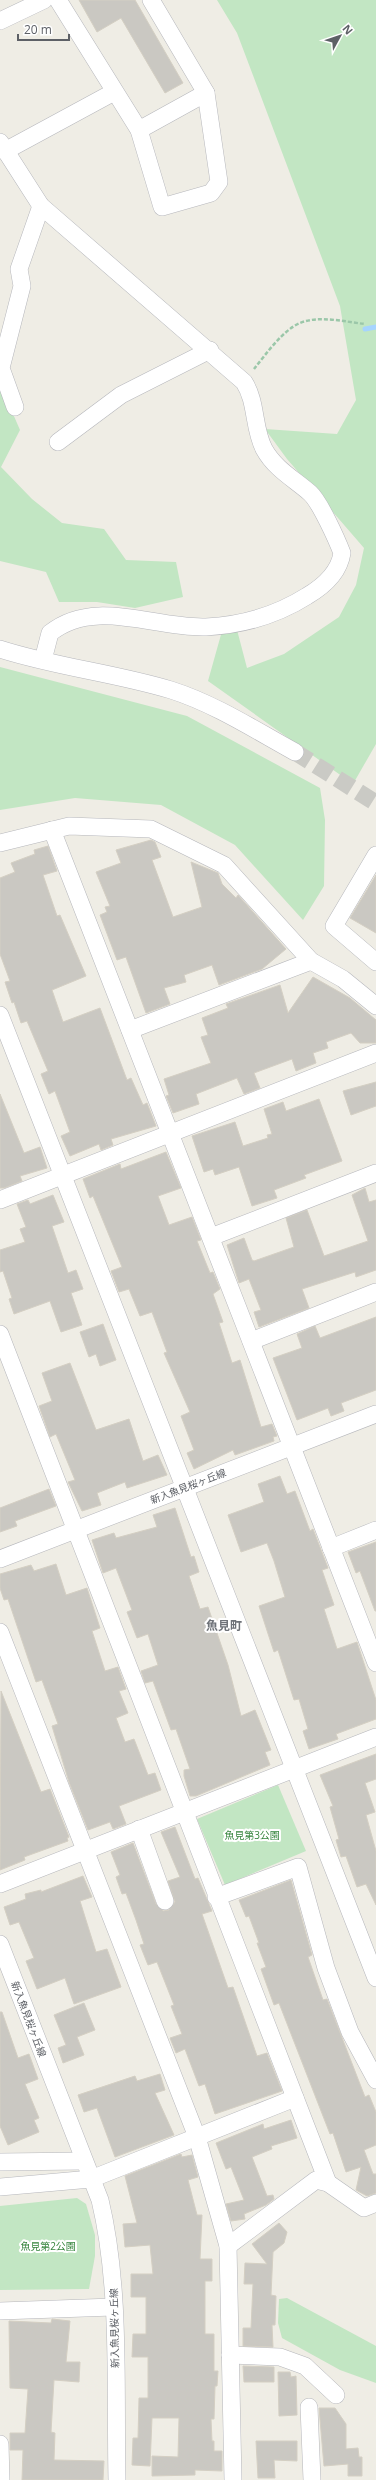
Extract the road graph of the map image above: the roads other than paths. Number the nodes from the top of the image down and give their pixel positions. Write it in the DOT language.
graph roads {
  1 [pos="44,0"];
  2 [pos="58,0"];
  3 [pos="151,0"];
  4 [pos="0,21"];
  5 [pos="114,92"];
  6 [pos="206,93"];
  7 [pos="140,130"];
  8 [pos="2,147"];
  9 [pos="41,206"];
  10 [pos="210,350"];
  11 [pos="15,407"];
  12 [pos="58,442"];
  13 [pos="0,649"];
  14 [pos="43,660"];
  15 [pos="295,752"];
  16 [pos="52,830"];
  17 [pos="0,843"];
  18 [pos="376,856"];
  19 [pos="311,961"];
  20 [pos="376,962"];
  21 [pos="376,1006"];
  22 [pos="0,1015"];
  23 [pos="130,1030"];
  24 [pos="376,1053"];
  25 [pos="170,1134"];
  26 [pos="376,1173"];
  27 [pos="62,1176"];
  28 [pos="0,1200"];
  29 [pos="210,1237"];
  30 [pos="376,1292"];
  31 [pos="0,1334"];
  32 [pos="251,1341"];
  33 [pos="376,1414"];
  34 [pos="292,1446"];
  35 [pos="183,1488"];
  36 [pos="76,1530"];
  37 [pos="376,1530"];
  38 [pos="331,1548"];
  39 [pos="0,1559"];
  40 [pos="0,1632"];
  41 [pos="376,1663"];
  42 [pos="376,1737"];
  43 [pos="293,1769"];
  44 [pos="184,1811"];
  45 [pos="139,1829"];
  46 [pos="85,1850"];
  47 [pos="0,1884"];
  48 [pos="216,1897"];
  49 [pos="165,1901"];
  50 [pos="0,1944"];
  51 [pos="376,1978"];
  52 [pos="376,2080"];
  53 [pos="295,2098"];
  54 [pos="197,2137"];
  55 [pos="84,2161"];
  56 [pos="0,2162"];
  57 [pos="91,2179"];
  58 [pos="328,2183"];
  59 [pos="0,2187"];
  60 [pos="376,2203"];
  61 [pos="228,2246"];
  62 [pos="113,2308"];
  63 [pos="0,2311"];
  64 [pos="230,2355"];
  65 [pos="336,2395"];
  66 [pos="309,2407"];
  67 [pos="0,2444"];
  68 [pos="1,2480"];
  69 [pos="117,2480"];
  70 [pos="233,2480"];
  71 [pos="312,2480"];
  1 -- 4 [label="street"];
  2 -- 5 [label="street"];
  3 -- 6 [label="street"];
  5 -- 7 [label="street"];
  5 -- 8 [label="street"];
  6 -- 7 [label="street"];
  6 -- 7 [label="street"];
  8 -- 9 [label="street"];
  9 -- 10 [label="street"];
  9 -- 11 [label="street"];
  10 -- 12 [label="street"];
  10 -- 14 [label="street"];
  13 -- 14 [label="street"];
  14 -- 15 [label="street"];
  16 -- 17 [label="street"];
  16 -- 19 [label="street"];
  16 -- 23 [label="street"];
  18 -- 20 [label="street"];
  19 -- 21 [label="street"];
  19 -- 23 [label="street"];
  22 -- 27 [label="street"];
  23 -- 25 [label="street"];
  24 -- 25 [label="street"];
  25 -- 27 [label="street"];
  25 -- 29 [label="street"];
  26 -- 29 [label="street"];
  27 -- 28 [label="street"];
  27 -- 35 [label="street"];
  29 -- 32 [label="street"];
  30 -- 32 [label="street"];
  31 -- 36 [label="street"];
  32 -- 34 [label="street"];
  33 -- 34 [label="street, 新入魚見桜ヶ丘線"];
  34 -- 35 [label="street, 新入魚見桜ヶ丘線"];
  34 -- 38 [label="street"];
  35 -- 36 [label="street, 新入魚見桜ヶ丘線"];
  35 -- 43 [label="street"];
  36 -- 39 [label="street, 新入魚見桜ヶ丘線"];
  36 -- 44 [label="street"];
  37 -- 38 [label="street"];
  38 -- 41 [label="street"];
  40 -- 46 [label="street"];
  42 -- 43 [label="street"];
  43 -- 44 [label="street"];
  43 -- 51 [label="street"];
  44 -- 45 [label="street"];
  44 -- 48 [label="street"];
  45 -- 46 [label="street"];
  45 -- 49 [label="street"];
  46 -- 47 [label="street"];
  46 -- 54 [label="street"];
  48 -- 52 [label="street"];
  48 -- 53 [label="street"];
  50 -- 55 [label="street, 新入魚見桜ヶ丘線"];
  53 -- 54 [label="street"];
  53 -- 58 [label="street"];
  54 -- 57 [label="street"];
  54 -- 61 [label="street"];
  55 -- 56 [label="street"];
  55 -- 57 [label="street, 新入魚見桜ヶ丘線"];
  57 -- 59 [label="street"];
  57 -- 62 [label="street, 新入魚見桜ヶ丘線"];
  58 -- 60 [label="street"];
  58 -- 61 [label="street"];
  61 -- 64 [label="street"];
  62 -- 63 [label="street"];
  62 -- 69 [label="street, 新入魚見桜ヶ丘線"];
  64 -- 65 [label="street"];
  64 -- 70 [label="street"];
  66 -- 71 [label="street"];
  67 -- 68 [label="street"];
}
